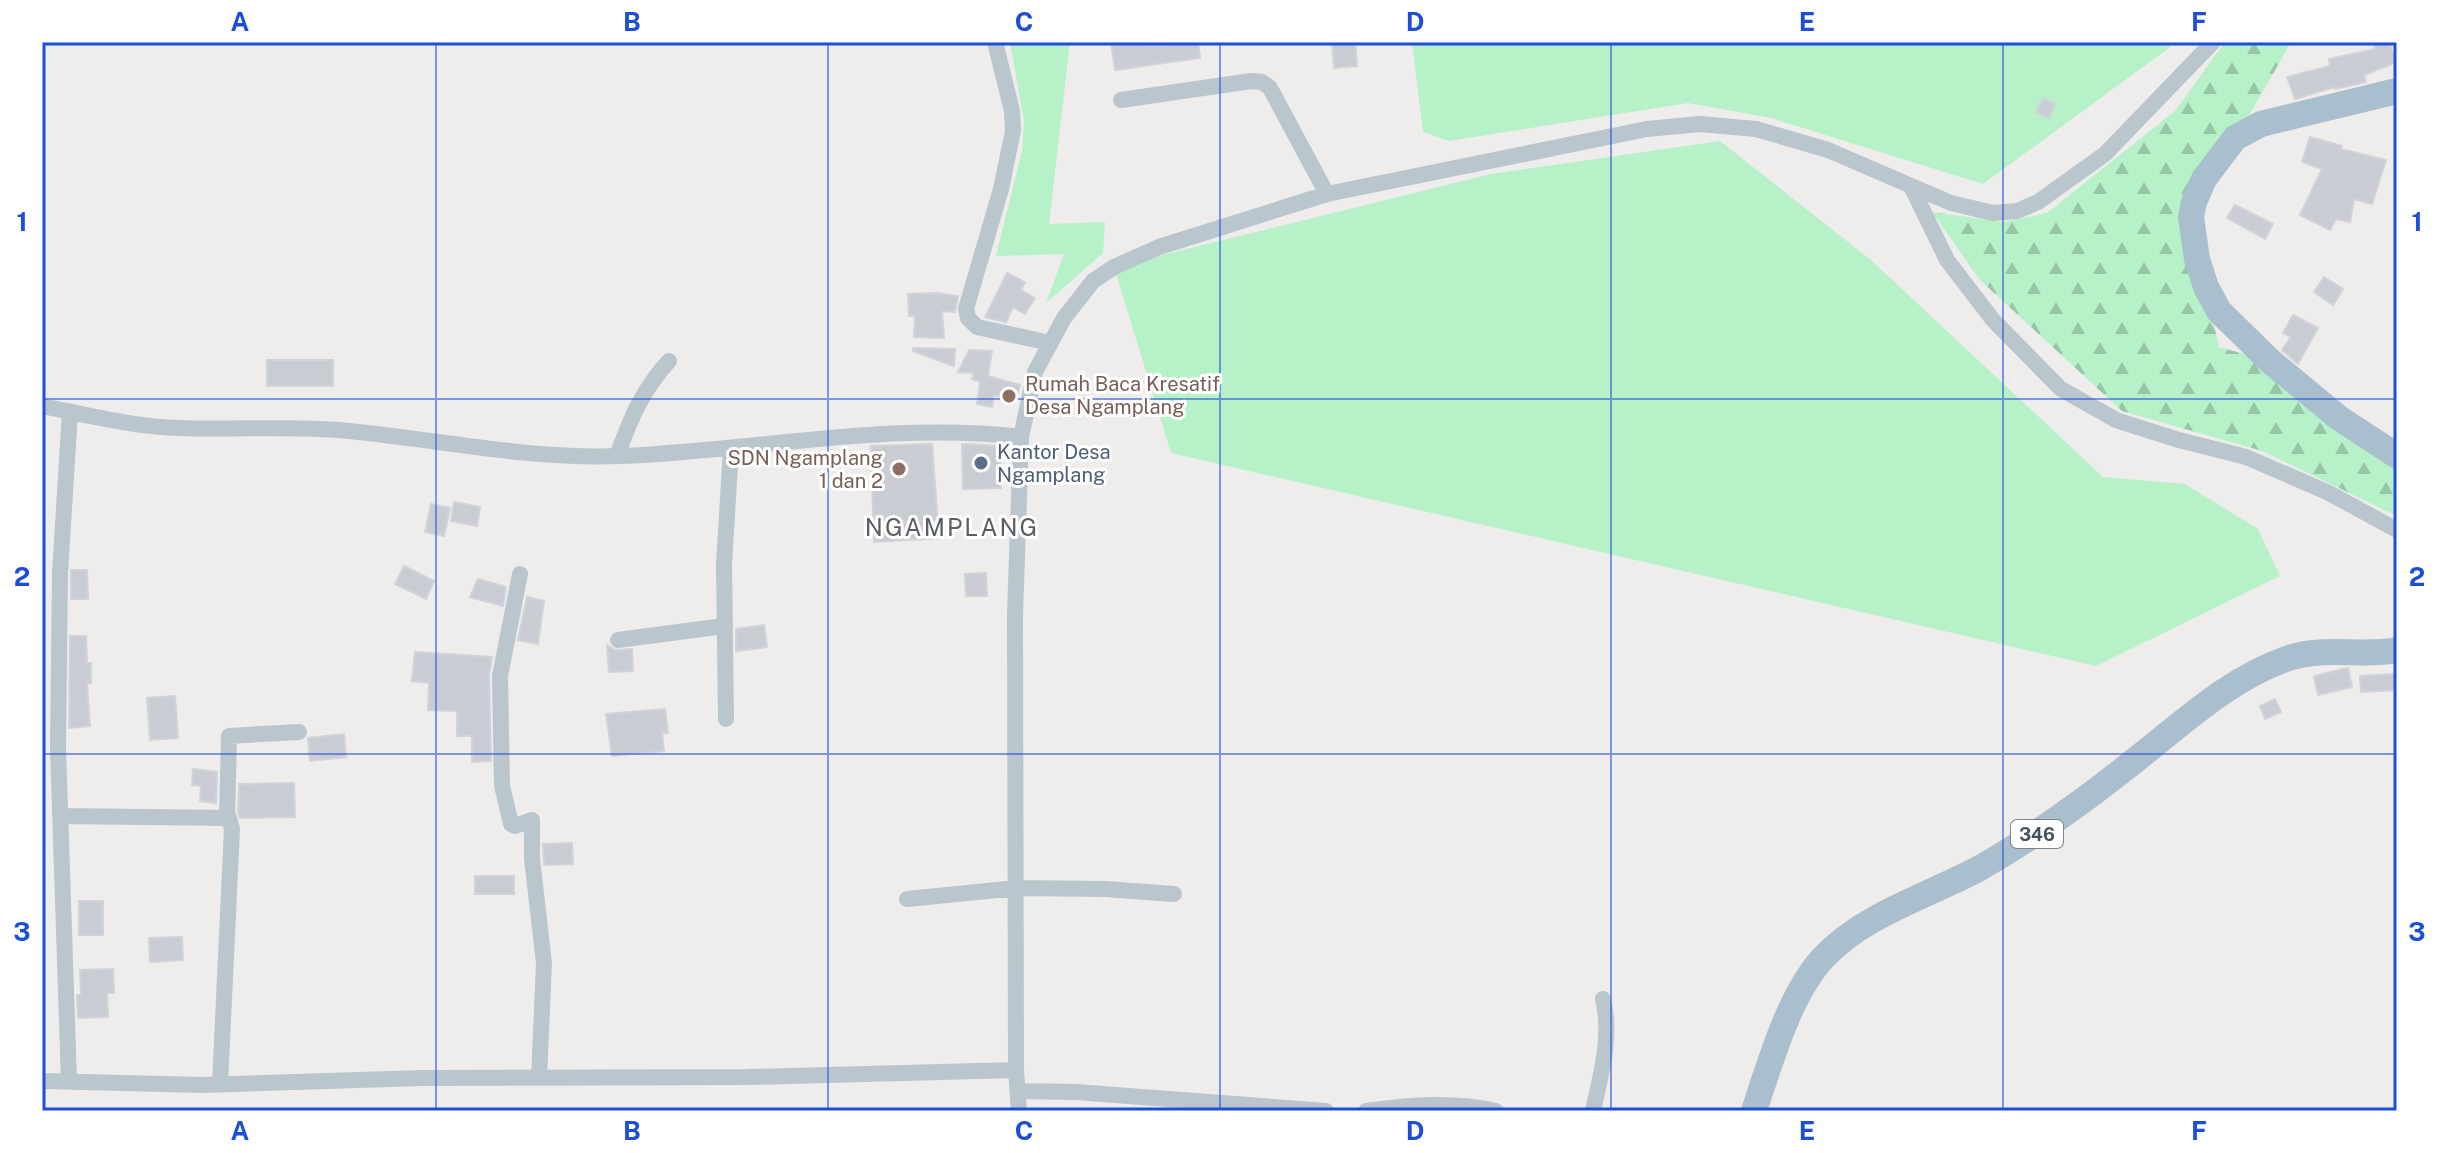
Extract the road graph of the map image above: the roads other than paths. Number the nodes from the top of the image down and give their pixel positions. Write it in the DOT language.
graph roads {
  1 [pos="995,42"];
  2 [pos="2213,42"];
  3 [pos="2397,91"];
  4 [pos="1121,100"];
  5 [pos="1911,186"];
  6 [pos="1327,194"];
  7 [pos="1050,343"];
  8 [pos="669,361"];
  9 [pos="42,406"];
  10 [pos="70,412"];
  11 [pos="1021,437"];
  12 [pos="731,448"];
  13 [pos="617,456"];
  14 [pos="2397,456"];
  15 [pos="2397,530"];
  16 [pos="520,574"];
  17 [pos="724,626"];
  18 [pos="618,640"];
  19 [pos="2397,650"];
  20 [pos="726,719"];
  21 [pos="299,732"];
  22 [pos="60,816"];
  23 [pos="227,818"];
  24 [pos="1017,888"];
  25 [pos="1174,894"];
  26 [pos="907,899"];
  27 [pos="1603,999"];
  28 [pos="1016,1070"];
  29 [pos="539,1078"];
  30 [pos="42,1081"];
  31 [pos="69,1082"];
  32 [pos="220,1084"];
  33 [pos="1019,1091"];
  34 [pos="1019,1111"];
  35 [pos="1326,1111"];
  36 [pos="1366,1111"];
  37 [pos="1496,1111"];
  38 [pos="1593,1111"];
  39 [pos="1753,1111"];
  1 -- 7 [label="street"];
  2 -- 5 [label="street"];
  3 -- 14 [label="main road"];
  4 -- 6 [label="street"];
  5 -- 6 [label="street"];
  5 -- 15 [label="street"];
  6 -- 7 [label="street"];
  7 -- 11 [label="street"];
  8 -- 13 [label="street"];
  9 -- 10 [label="street"];
  10 -- 13 [label="street"];
  10 -- 22 [label="street"];
  11 -- 12 [label="street"];
  11 -- 24 [label="street"];
  12 -- 13 [label="street"];
  12 -- 17 [label="street"];
  16 -- 29 [label="street"];
  17 -- 18 [label="street"];
  17 -- 20 [label="street"];
  19 -- 39 [label="main road, 346"];
  21 -- 23 [label="street"];
  22 -- 23 [label="street"];
  22 -- 31 [label="street"];
  23 -- 32 [label="street"];
  24 -- 25 [label="street"];
  24 -- 26 [label="street"];
  24 -- 28 [label="street"];
  27 -- 38 [label="street"];
  28 -- 29 [label="street"];
  28 -- 33 [label="street"];
  29 -- 32 [label="street"];
  30 -- 31 [label="street"];
  31 -- 32 [label="street"];
  33 -- 34 [label="street"];
  33 -- 35 [label="street"];
  36 -- 37 [label="street"];
}
